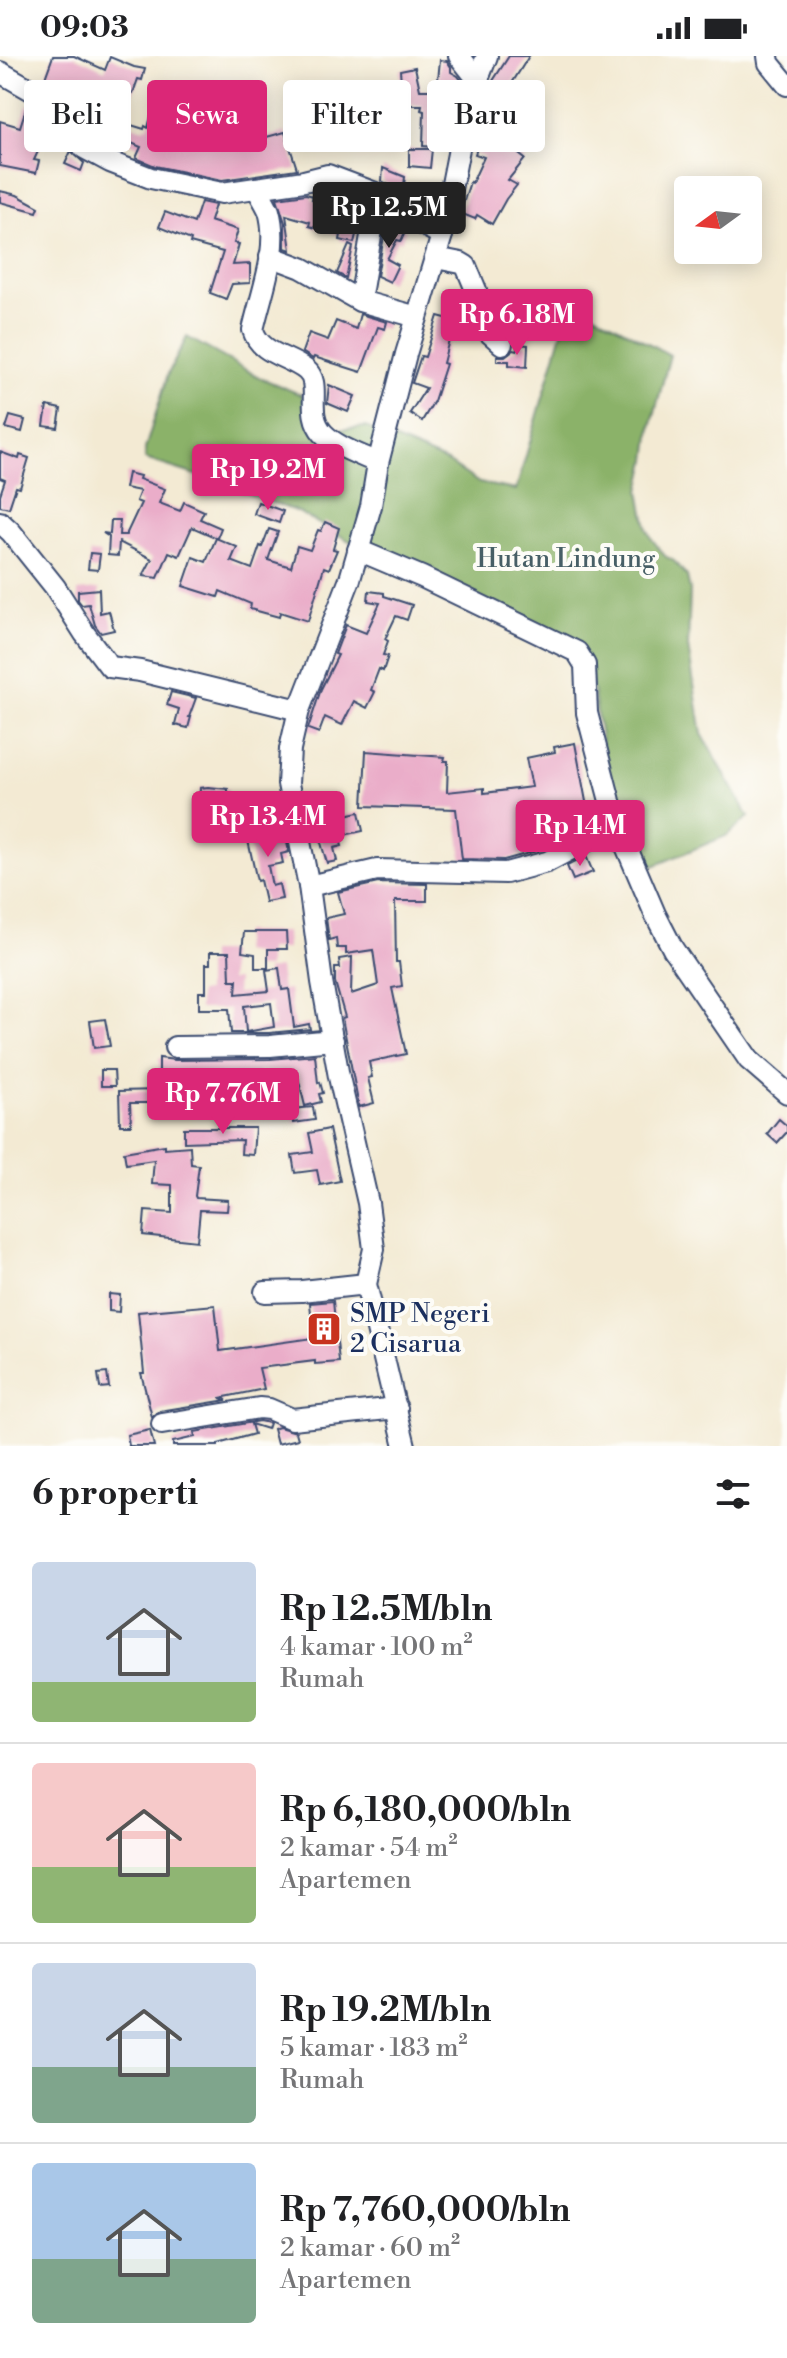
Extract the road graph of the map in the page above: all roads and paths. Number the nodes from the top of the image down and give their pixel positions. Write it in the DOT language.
graph roads {
  1 [pos="459,56"];
  2 [pos="487,56"];
  3 [pos="768,56"];
  4 [pos="0,72"];
  5 [pos="478,80"];
  6 [pos="787,85"];
  7 [pos="458,152"];
  8 [pos="257,189"];
  9 [pos="378,194"];
  10 [pos="442,235"];
  11 [pos="270,256"];
  12 [pos="436,258"];
  13 [pos="360,301"];
  14 [pos="417,317"];
  15 [pos="502,344"];
  16 [pos="378,463"];
  17 [pos="0,522"];
  18 [pos="358,550"];
  19 [pos="299,710"];
  20 [pos="617,825"];
  21 [pos="309,886"];
  22 [pos="333,1040"];
  23 [pos="175,1047"];
  24 [pos="787,1093"];
  25 [pos="366,1284"];
  26 [pos="265,1292"];
  27 [pos="397,1408"];
  28 [pos="162,1424"];
  29 [pos="405,1446"];
  1 -- 5 [label="street"];
  2 -- 5 [label="street"];
  3 -- 6 [label="street"];
  4 -- 8 [label="street"];
  7 -- 10 [label="street"];
  8 -- 9 [label="street"];
  8 -- 11 [label="street"];
  9 -- 10 [label="street"];
  9 -- 13 [label="street"];
  10 -- 12 [label="street"];
  11 -- 13 [label="street"];
  11 -- 16 [label="street"];
  12 -- 14 [label="street"];
  12 -- 15 [label="street"];
  13 -- 14 [label="street"];
  14 -- 16 [label="street"];
  16 -- 18 [label="street"];
  17 -- 19 [label="street"];
  18 -- 19 [label="street"];
  18 -- 20 [label="street"];
  19 -- 21 [label="street"];
  20 -- 21 [label="street"];
  20 -- 24 [label="street"];
  21 -- 22 [label="street"];
  22 -- 23 [label="street"];
  22 -- 25 [label="street"];
  25 -- 26 [label="street"];
  25 -- 27 [label="street"];
  27 -- 28 [label="street"];
  27 -- 29 [label="street"];
}
